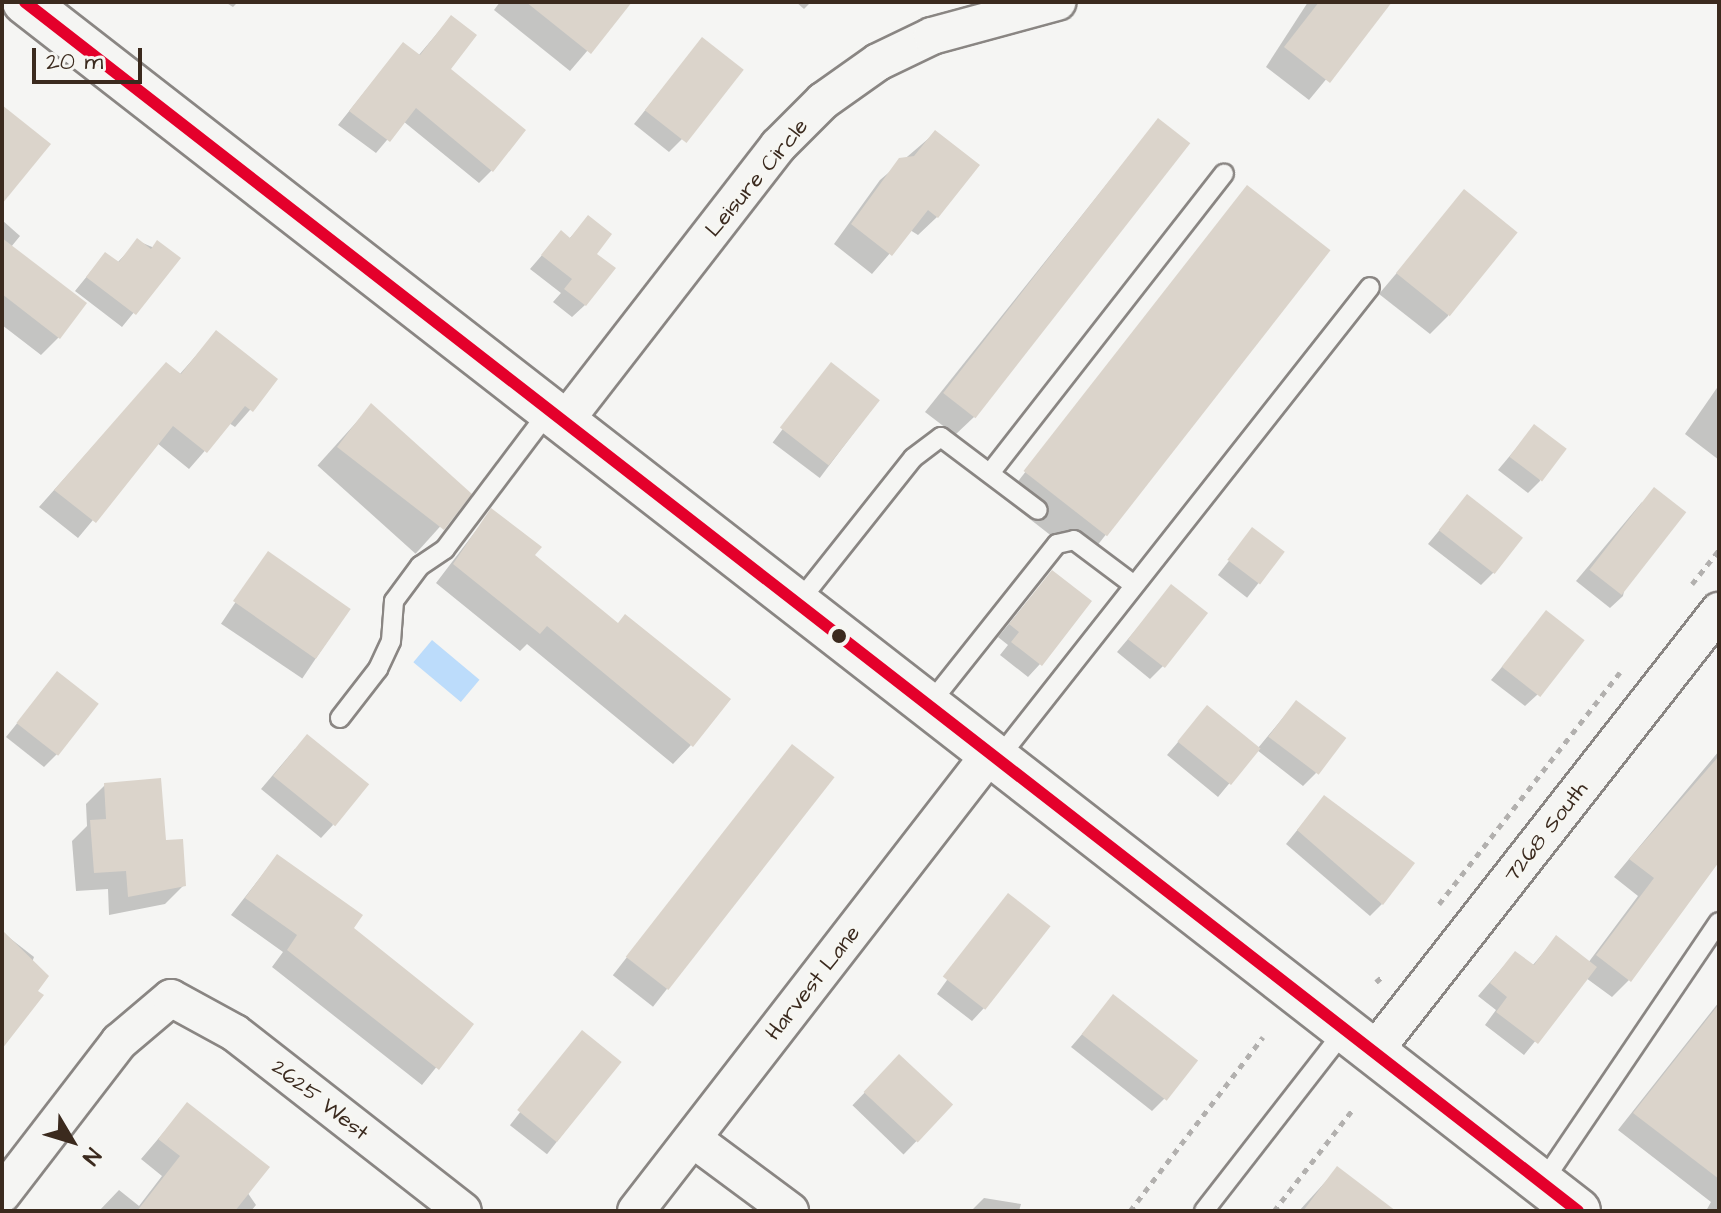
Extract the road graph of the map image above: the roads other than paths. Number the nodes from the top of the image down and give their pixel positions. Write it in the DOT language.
graph roads {
  1 [pos="1057,2"];
  2 [pos="40,7"];
  3 [pos="1224,174"];
  4 [pos="1370,287"];
  5 [pos="556,416"];
  6 [pos="990,473"];
  7 [pos="1038,510"];
  8 [pos="1134,585"];
  9 [pos="797,604"];
  10 [pos="1719,611"];
  11 [pos="928,706"];
  12 [pos="340,718"];
  13 [pos="993,757"];
  14 [pos="1719,922"];
  15 [pos="1358,1042"];
  16 [pos="693,1139"];
  17 [pos="1542,1183"];
  18 [pos="2,1194"];
  19 [pos="463,1211"];
  20 [pos="636,1211"];
  21 [pos="790,1211"];
  22 [pos="1204,1211"];
  23 [pos="1578,1211"];
  1 -- 5 [label="street, Leisure Circle"];
  2 -- 5 [label="main road"];
  3 -- 6 [label="lane"];
  4 -- 8 [label="lane"];
  5 -- 9 [label="main road"];
  5 -- 12 [label="lane"];
  6 -- 7 [label="lane"];
  6 -- 9 [label="lane"];
  8 -- 11 [label="lane"];
  8 -- 13 [label="lane"];
  9 -- 11 [label="main road"];
  10 -- 15 [label="street, 7268 South"];
  11 -- 13 [label="main road"];
  13 -- 15 [label="main road"];
  13 -- 16 [label="street, Harvest Lane"];
  14 -- 17 [label="lane"];
  15 -- 17 [label="main road"];
  15 -- 22 [label="lane"];
  16 -- 20 [label="street, Harvest Lane"];
  16 -- 21 [label="street"];
  17 -- 23 [label="main road"];
  18 -- 19 [label="street, 2625 West"];
}
